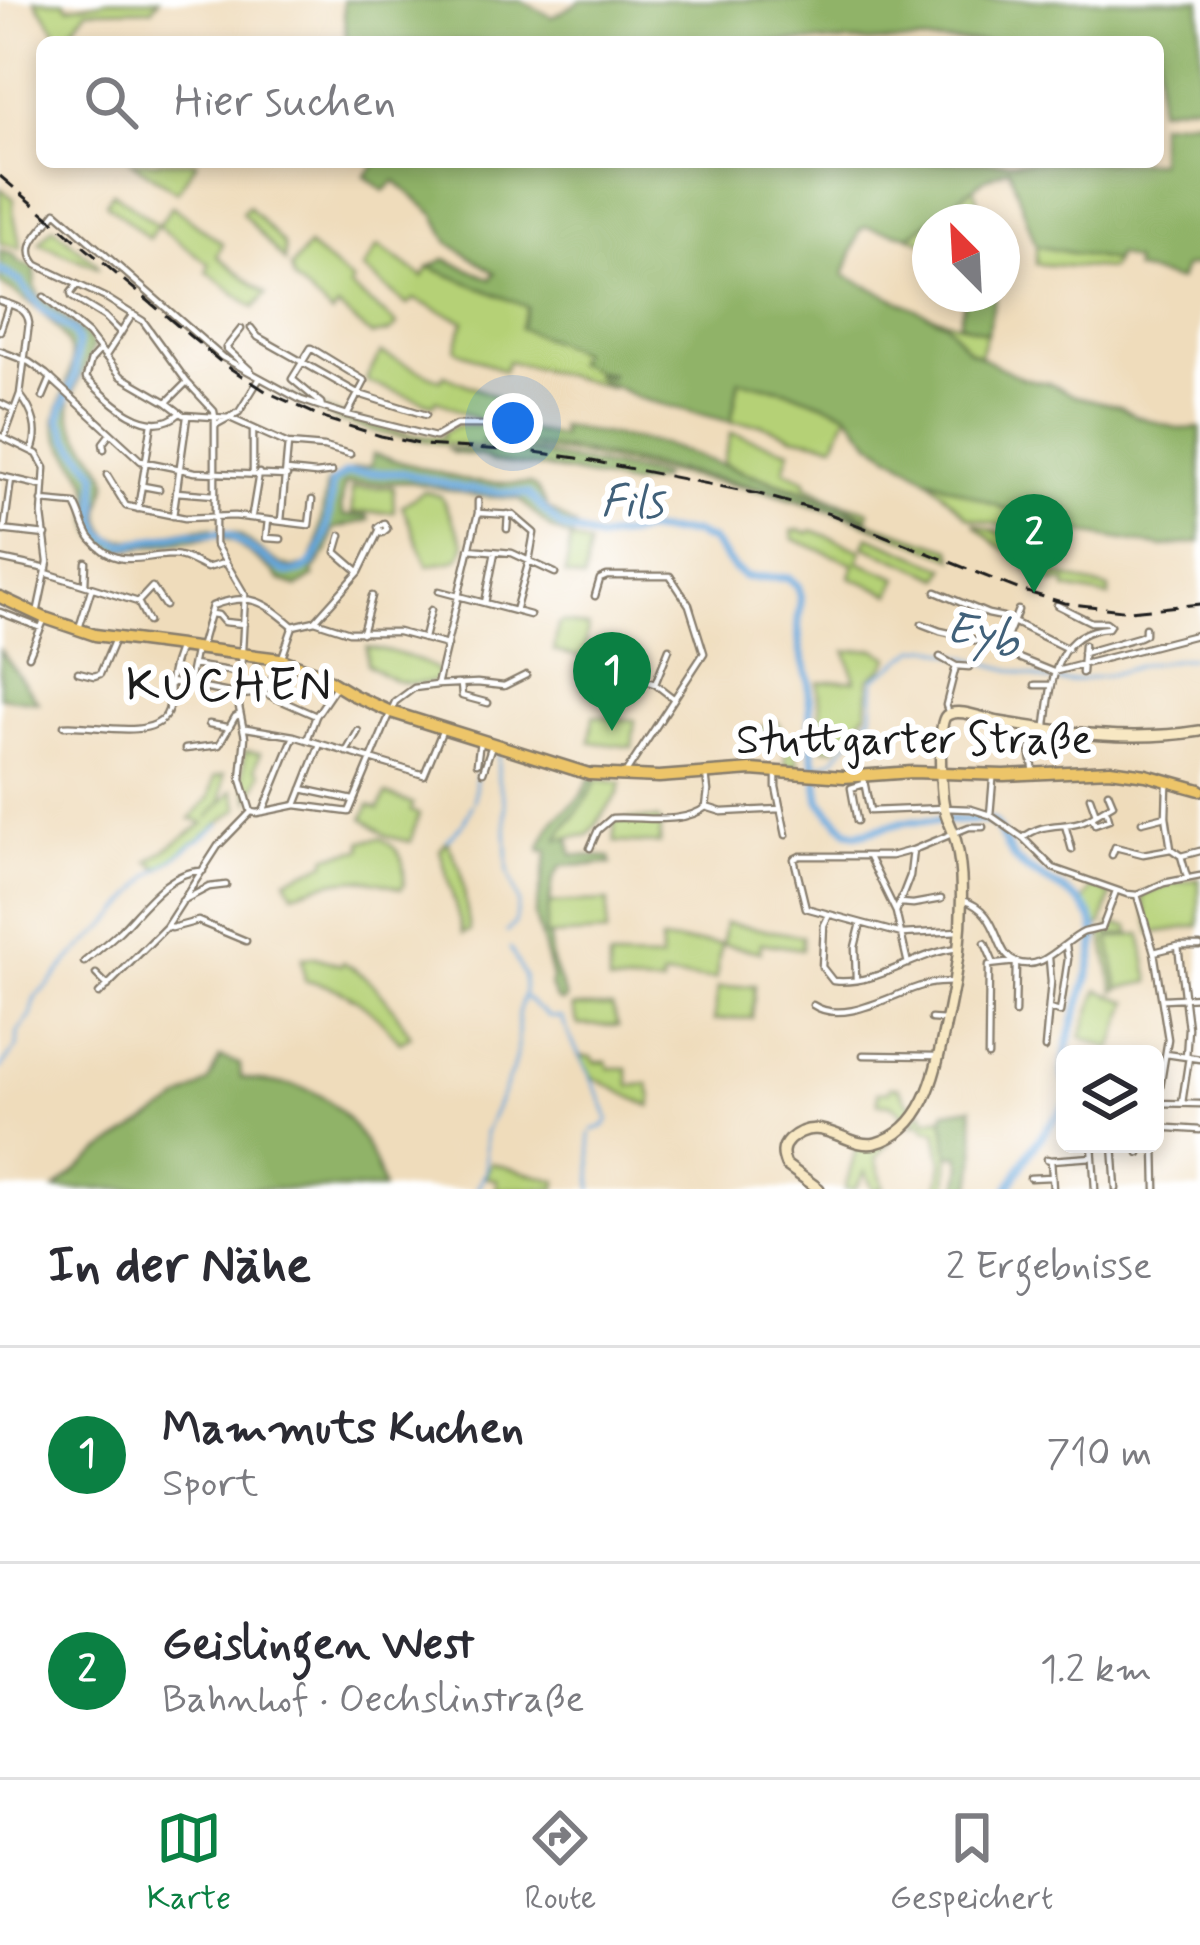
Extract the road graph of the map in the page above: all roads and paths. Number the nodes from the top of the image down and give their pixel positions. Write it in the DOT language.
graph roads {
  1 [pos="77,285"];
  2 [pos="44,297"];
  3 [pos="0,302"];
  4 [pos="9,304"];
  5 [pos="133,314"];
  6 [pos="251,328"];
  7 [pos="241,329"];
  8 [pos="0,331"];
  9 [pos="121,333"];
  10 [pos="0,351"];
  11 [pos="102,354"];
  12 [pos="303,360"];
  13 [pos="24,361"];
  14 [pos="51,377"];
  15 [pos="260,378"];
  16 [pos="185,384"];
  17 [pos="20,394"];
  18 [pos="358,394"];
  19 [pos="43,398"];
  20 [pos="167,402"];
  21 [pos="0,403"];
  22 [pos="322,407"];
  23 [pos="14,410"];
  24 [pos="183,415"];
  25 [pos="347,415"];
  26 [pos="426,415"];
  27 [pos="230,418"];
  28 [pos="215,421"];
  29 [pos="152,423"];
  30 [pos="489,425"];
  31 [pos="253,430"];
  32 [pos="110,434"];
  33 [pos="2,437"];
  34 [pos="288,444"];
  35 [pos="104,448"];
  36 [pos="32,450"];
  37 [pos="350,454"];
  38 [pos="145,462"];
  39 [pos="178,469"];
  40 [pos="214,472"];
  41 [pos="332,472"];
  42 [pos="256,473"];
  43 [pos="287,473"];
  44 [pos="107,475"];
  45 [pos="0,476"];
  46 [pos="11,479"];
  47 [pos="43,486"];
  48 [pos="143,487"];
  49 [pos="159,489"];
  50 [pos="176,492"];
  51 [pos="215,495"];
  52 [pos="312,500"];
  53 [pos="42,501"];
  54 [pos="478,501"];
  55 [pos="138,509"];
  56 [pos="478,513"];
  57 [pos="508,514"];
  58 [pos="173,516"];
  59 [pos="215,517"];
  60 [pos="252,518"];
  61 [pos="268,520"];
  62 [pos="281,521"];
  63 [pos="507,529"];
  64 [pos="2,530"];
  65 [pos="379,531"];
  66 [pos="46,535"];
  67 [pos="341,535"];
  68 [pos="281,539"];
  69 [pos="469,550"];
  70 [pos="495,552"];
  71 [pos="0,559"];
  72 [pos="530,561"];
  73 [pos="86,562"];
  74 [pos="224,562"];
  75 [pos="47,571"];
  76 [pos="359,572"];
  77 [pos="555,573"];
  78 [pos="88,587"];
  79 [pos="440,591"];
  80 [pos="936,592"];
  81 [pos="372,596"];
  82 [pos="595,596"];
  83 [pos="460,598"];
  84 [pos="245,599"];
  85 [pos="138,602"];
  86 [pos="2,604"];
  87 [pos="485,604"];
  88 [pos="1057,605"];
  89 [pos="165,606"];
  90 [pos="431,610"];
  91 [pos="1018,610"];
  92 [pos="515,611"];
  93 [pos="211,614"];
  94 [pos="530,615"];
  95 [pos="41,620"];
  96 [pos="315,621"];
  97 [pos="1013,621"];
  98 [pos="148,622"];
  99 [pos="244,624"];
  100 [pos="922,624"];
  101 [pos="293,626"];
  102 [pos="1145,628"];
  103 [pos="78,630"];
  104 [pos="362,633"];
  105 [pos="1200,634"];
  106 [pos="424,638"];
  107 [pos="115,639"];
  108 [pos="180,644"];
  109 [pos="1084,644"];
  110 [pos="447,645"];
  111 [pos="199,647"];
  112 [pos="669,649"];
  113 [pos="1068,649"];
  114 [pos="1001,650"];
  115 [pos="1083,653"];
  116 [pos="241,654"];
  117 [pos="29,656"];
  118 [pos="940,658"];
  119 [pos="280,659"];
  120 [pos="193,665"];
  121 [pos="956,665"];
  122 [pos="969,667"];
  123 [pos="1082,669"];
  124 [pos="78,672"];
  125 [pos="241,673"];
  126 [pos="1053,673"];
  127 [pos="526,675"];
  128 [pos="630,676"];
  129 [pos="170,682"];
  130 [pos="461,683"];
  131 [pos="188,684"];
  132 [pos="655,684"];
  133 [pos="1052,684"];
  134 [pos="437,685"];
  135 [pos="1035,685"];
  136 [pos="337,686"];
  137 [pos="264,693"];
  138 [pos="240,695"];
  139 [pos="674,698"];
  140 [pos="488,703"];
  141 [pos="391,712"];
  142 [pos="240,714"];
  143 [pos="949,714"];
  144 [pos="316,716"];
  145 [pos="208,724"];
  146 [pos="64,726"];
  147 [pos="228,728"];
  148 [pos="244,728"];
  149 [pos="1046,728"];
  150 [pos="442,729"];
  151 [pos="358,731"];
  152 [pos="1200,731"];
  153 [pos="294,736"];
  154 [pos="308,740"];
  155 [pos="486,743"];
  156 [pos="320,744"];
  157 [pos="184,749"];
  158 [pos="346,752"];
  159 [pos="371,760"];
  160 [pos="477,763"];
  161 [pos="943,771"];
  162 [pos="483,772"];
  163 [pos="776,772"];
  164 [pos="1034,772"];
  165 [pos="627,777"];
  166 [pos="706,780"];
  167 [pos="993,780"];
  168 [pos="1168,780"];
  169 [pos="302,789"];
  170 [pos="1200,790"];
  171 [pos="1108,792"];
  172 [pos="1090,797"];
  173 [pos="353,800"];
  174 [pos="296,805"];
  175 [pos="706,806"];
  176 [pos="780,809"];
  177 [pos="251,812"];
  178 [pos="263,812"];
  179 [pos="945,812"];
  180 [pos="990,815"];
  181 [pos="1094,816"];
  182 [pos="1166,817"];
  183 [pos="857,821"];
  184 [pos="1142,822"];
  185 [pos="1065,825"];
  186 [pos="983,827"];
  187 [pos="953,831"];
  188 [pos="786,835"];
  189 [pos="1022,838"];
  190 [pos="590,848"];
  191 [pos="1172,849"];
  192 [pos="913,850"];
  193 [pos="1072,850"];
  194 [pos="1200,851"];
  195 [pos="1112,855"];
  196 [pos="868,856"];
  197 [pos="1181,856"];
  198 [pos="203,871"];
  199 [pos="1200,876"];
  200 [pos="1187,877"];
  201 [pos="226,885"];
  202 [pos="1116,891"];
  203 [pos="1137,895"];
  204 [pos="941,899"];
  205 [pos="960,900"];
  206 [pos="182,902"];
  207 [pos="901,903"];
  208 [pos="896,912"];
  209 [pos="829,915"];
  210 [pos="860,923"];
  211 [pos="166,927"];
  212 [pos="958,931"];
  213 [pos="902,934"];
  214 [pos="246,941"];
  215 [pos="985,943"];
  216 [pos="1066,946"];
  217 [pos="1178,946"];
  218 [pos="1200,946"];
  219 [pos="958,948"];
  220 [pos="1154,952"];
  221 [pos="1049,958"];
  222 [pos="84,962"];
  223 [pos="1012,962"];
  224 [pos="908,964"];
  225 [pos="994,964"];
  226 [pos="96,974"];
  227 [pos="856,980"];
  228 [pos="955,982"];
  229 [pos="108,986"];
  230 [pos="99,994"];
  231 [pos="1185,997"];
  232 [pos="1200,997"];
  233 [pos="1163,999"];
  234 [pos="813,1005"];
  235 [pos="1048,1009"];
  236 [pos="1015,1013"];
  237 [pos="931,1019"];
  238 [pos="946,1020"];
  239 [pos="1188,1028"];
  240 [pos="1200,1029"];
  241 [pos="1045,1048"];
  242 [pos="1166,1054"];
  243 [pos="863,1055"];
  244 [pos="938,1056"];
  245 [pos="988,1056"];
  246 [pos="1188,1057"];
  247 [pos="1200,1059"];
  248 [pos="1164,1063"];
  249 [pos="1200,1093"];
  250 [pos="1164,1103"];
  251 [pos="1182,1103"];
  252 [pos="1200,1104"];
  253 [pos="1164,1128"];
  254 [pos="1200,1130"];
  255 [pos="1093,1153"];
  256 [pos="1114,1153"];
  257 [pos="1155,1153"];
  258 [pos="1093,1156"];
  259 [pos="1052,1176"];
  260 [pos="1030,1178"];
  261 [pos="819,1189"];
  262 [pos="1053,1189"];
  263 [pos="1095,1189"];
  264 [pos="1116,1189"];
  265 [pos="1156,1189"];
  1 -- 5 [label="street"];
  1 -- 9 [label="street"];
  1 -- 15 [label="street"];
  2 -- 11 [label="street"];
  3 -- 4 [label="street"];
  4 -- 8 [label="street"];
  4 -- 13 [label="street"];
  5 -- 9 [label="street"];
  5 -- 28 [label="street"];
  6 -- 12 [label="street"];
  7 -- 15 [label="street"];
  9 -- 11 [label="street"];
  10 -- 13 [label="street"];
  11 -- 20 [label="street"];
  11 -- 29 [label="street"];
  12 -- 18 [label="street"];
  12 -- 18 [label="street"];
  12 -- 22 [label="street"];
  13 -- 14 [label="street"];
  13 -- 17 [label="street"];
  14 -- 19 [label="street"];
  14 -- 32 [label="street"];
  15 -- 22 [label="street"];
  15 -- 27 [label="street"];
  16 -- 20 [label="street"];
  17 -- 23 [label="street"];
  17 -- 36 [label="street"];
  18 -- 25 [label="street"];
  18 -- 26 [label="street"];
  20 -- 24 [label="street"];
  21 -- 23 [label="street"];
  22 -- 25 [label="street"];
  23 -- 33 [label="street"];
  24 -- 28 [label="street"];
  24 -- 29 [label="street"];
  24 -- 39 [label="street"];
  25 -- 30 [label="street"];
  27 -- 28 [label="street"];
  27 -- 31 [label="street"];
  28 -- 40 [label="street"];
  29 -- 38 [label="street"];
  31 -- 34 [label="street"];
  31 -- 42 [label="street"];
  32 -- 35 [label="street"];
  32 -- 38 [label="street"];
  33 -- 36 [label="street"];
  34 -- 37 [label="street"];
  34 -- 43 [label="street"];
  36 -- 47 [label="street"];
  38 -- 39 [label="street"];
  38 -- 48 [label="street"];
  39 -- 40 [label="street"];
  39 -- 50 [label="street"];
  40 -- 42 [label="street"];
  40 -- 51 [label="street"];
  41 -- 43 [label="street"];
  42 -- 43 [label="street"];
  42 -- 60 [label="street"];
  43 -- 62 [label="street"];
  44 -- 55 [label="street"];
  45 -- 46 [label="street"];
  46 -- 47 [label="street"];
  46 -- 64 [label="street"];
  47 -- 53 [label="street"];
  48 -- 49 [label="street"];
  48 -- 55 [label="street"];
  50 -- 51 [label="street"];
  50 -- 58 [label="street"];
  51 -- 59 [label="street"];
  52 -- 62 [label="street"];
  53 -- 66 [label="street"];
  53 -- 74 [label="street"];
  54 -- 56 [label="street"];
  55 -- 58 [label="street"];
  56 -- 57 [label="street"];
  56 -- 69 [label="street"];
  57 -- 63 [label="street"];
  57 -- 72 [label="street"];
  58 -- 59 [label="street"];
  59 -- 60 [label="street"];
  59 -- 74 [label="street"];
  60 -- 61 [label="street"];
  61 -- 62 [label="street"];
  61 -- 68 [label="street"];
  64 -- 66 [label="street"];
  65 -- 76 [label="street"];
  66 -- 75 [label="street"];
  67 -- 76 [label="street"];
  69 -- 70 [label="street"];
  69 -- 83 [label="street"];
  70 -- 72 [label="street"];
  70 -- 87 [label="street"];
  71 -- 75 [label="street"];
  72 -- 77 [label="street"];
  72 -- 92 [label="street"];
  73 -- 78 [label="street"];
  74 -- 84 [label="street"];
  75 -- 78 [label="street"];
  75 -- 95 [label="street"];
  76 -- 96 [label="street"];
  78 -- 85 [label="street"];
  78 -- 103 [label="street"];
  79 -- 83 [label="street"];
  80 -- 97 [label="street"];
  81 -- 104 [label="street"];
  82 -- 139 [label="street"];
  83 -- 87 [label="street"];
  83 -- 110 [label="street"];
  84 -- 93 [label="street"];
  84 -- 99 [label="street"];
  84 -- 101 [label="street"];
  85 -- 89 [label="street"];
  85 -- 98 [label="street"];
  86 -- 95 [label="main road, Stuttgarter Straße"];
  87 -- 92 [label="street"];
  88 -- 113 [label="street"];
  90 -- 106 [label="street"];
  91 -- 97 [label="street"];
  92 -- 94 [label="street"];
  93 -- 99 [label="street"];
  93 -- 111 [label="street"];
  95 -- 103 [label="main road, Stuttgarter Straße"];
  95 -- 117 [label="street"];
  96 -- 101 [label="street"];
  96 -- 104 [label="street"];
  97 -- 113 [label="street"];
  97 -- 114 [label="street"];
  99 -- 116 [label="street"];
  100 -- 114 [label="street"];
  101 -- 119 [label="street"];
  102 -- 115 [label="street"];
  103 -- 107 [label="main road, Stuttgarter Straße"];
  104 -- 106 [label="street"];
  105 -- 123 [label="street"];
  106 -- 110 [label="street"];
  107 -- 108 [label="main road, Stuttgarter Straße"];
  107 -- 124 [label="street"];
  108 -- 111 [label="main road, Stuttgarter Straße"];
  108 -- 129 [label="street"];
  109 -- 115 [label="street"];
  110 -- 134 [label="street"];
  111 -- 116 [label="main road, Stuttgarter Straße"];
  111 -- 120 [label="street"];
  112 -- 132 [label="street"];
  113 -- 126 [label="street"];
  114 -- 126 [label="street"];
  115 -- 123 [label="street"];
  116 -- 119 [label="main road, Stuttgarter Straße"];
  116 -- 125 [label="street"];
  118 -- 121 [label="street"];
  119 -- 136 [label="main road, Stuttgarter Straße"];
  119 -- 137 [label="street"];
  120 -- 125 [label="street"];
  120 -- 131 [label="street"];
  121 -- 122 [label="street"];
  121 -- 143 [label="street"];
  123 -- 126 [label="street"];
  125 -- 138 [label="street"];
  126 -- 133 [label="street"];
  127 -- 130 [label="street"];
  128 -- 132 [label="street"];
  129 -- 131 [label="street"];
  129 -- 146 [label="street"];
  130 -- 134 [label="street"];
  130 -- 140 [label="street"];
  131 -- 138 [label="street"];
  132 -- 139 [label="street"];
  133 -- 135 [label="street"];
  133 -- 149 [label="street"];
  134 -- 141 [label="street"];
  136 -- 141 [label="main road, Stuttgarter Straße"];
  136 -- 144 [label="street"];
  137 -- 138 [label="street"];
  137 -- 144 [label="street"];
  138 -- 142 [label="street"];
  139 -- 165 [label="street"];
  141 -- 150 [label="main road, Stuttgarter Straße"];
  141 -- 159 [label="street"];
  142 -- 147 [label="street"];
  142 -- 148 [label="street"];
  143 -- 149 [label="street"];
  143 -- 161 [label="street"];
  144 -- 154 [label="street"];
  145 -- 147 [label="street"];
  147 -- 157 [label="street"];
  148 -- 153 [label="street"];
  148 -- 177 [label="street"];
  149 -- 152 [label="street"];
  149 -- 164 [label="street"];
  150 -- 155 [label="main road, Stuttgarter Straße"];
  150 -- 159 [label="street"];
  151 -- 158 [label="street"];
  153 -- 154 [label="street"];
  153 -- 178 [label="street"];
  154 -- 156 [label="street"];
  155 -- 160 [label="street"];
  155 -- 162 [label="street"];
  155 -- 165 [label="main road, Stuttgarter Straße"];
  156 -- 158 [label="street"];
  156 -- 169 [label="street"];
  158 -- 159 [label="street"];
  159 -- 173 [label="street"];
  161 -- 163 [label="main road, Stuttgarter Straße"];
  161 -- 164 [label="main road, Stuttgarter Straße"];
  161 -- 179 [label="street"];
  163 -- 166 [label="main road, Stuttgarter Straße"];
  163 -- 176 [label="street"];
  164 -- 168 [label="main road, Stuttgarter Straße"];
  165 -- 166 [label="main road, Stuttgarter Straße"];
  166 -- 175 [label="street"];
  167 -- 180 [label="street"];
  168 -- 170 [label="main road, Stuttgarter Straße"];
  168 -- 182 [label="street"];
  169 -- 173 [label="street"];
  169 -- 174 [label="street"];
  171 -- 181 [label="street"];
  172 -- 181 [label="street"];
  173 -- 174 [label="street"];
  174 -- 178 [label="street"];
  175 -- 176 [label="street"];
  175 -- 190 [label="street"];
  176 -- 188 [label="street"];
  177 -- 178 [label="street"];
  177 -- 198 [label="street"];
  179 -- 180 [label="street"];
  179 -- 183 [label="street"];
  179 -- 187 [label="street"];
  180 -- 189 [label="street"];
  181 -- 185 [label="street"];
  182 -- 184 [label="street"];
  182 -- 191 [label="street"];
  185 -- 189 [label="street"];
  185 -- 193 [label="street"];
  186 -- 187 [label="street"];
  187 -- 192 [label="street"];
  187 -- 205 [label="street"];
  189 -- 202 [label="street"];
  191 -- 195 [label="street"];
  191 -- 197 [label="street"];
  192 -- 196 [label="street"];
  192 -- 207 [label="street"];
  194 -- 197 [label="street"];
  196 -- 208 [label="street"];
  196 -- 209 [label="street"];
  197 -- 200 [label="street"];
  198 -- 206 [label="street"];
  198 -- 222 [label="street"];
  199 -- 200 [label="street"];
  200 -- 203 [label="street"];
  201 -- 206 [label="street"];
  202 -- 203 [label="street"];
  202 -- 216 [label="street"];
  203 -- 220 [label="street"];
  204 -- 207 [label="street"];
  205 -- 212 [label="street"];
  205 -- 223 [label="street"];
  206 -- 211 [label="street"];
  207 -- 208 [label="street"];
  208 -- 213 [label="street"];
  209 -- 210 [label="street"];
  209 -- 227 [label="street"];
  210 -- 213 [label="street"];
  210 -- 227 [label="street"];
  211 -- 214 [label="street"];
  211 -- 229 [label="street"];
  212 -- 213 [label="street"];
  212 -- 219 [label="street"];
  213 -- 224 [label="street"];
  215 -- 225 [label="street"];
  216 -- 221 [label="street"];
  216 -- 235 [label="street"];
  217 -- 218 [label="street"];
  217 -- 220 [label="street"];
  217 -- 231 [label="street"];
  219 -- 224 [label="street"];
  219 -- 228 [label="street"];
  220 -- 233 [label="street"];
  221 -- 223 [label="street"];
  221 -- 235 [label="street"];
  223 -- 225 [label="street"];
  223 -- 236 [label="street"];
  224 -- 227 [label="street"];
  225 -- 245 [label="street"];
  226 -- 229 [label="street"];
  228 -- 234 [label="street"];
  228 -- 238 [label="street"];
  229 -- 230 [label="street"];
  231 -- 232 [label="street"];
  231 -- 233 [label="street"];
  231 -- 239 [label="street"];
  233 -- 242 [label="street"];
  235 -- 241 [label="street"];
  237 -- 238 [label="street"];
  238 -- 244 [label="street"];
  239 -- 240 [label="street"];
  239 -- 246 [label="street"];
  242 -- 246 [label="street"];
  242 -- 248 [label="street"];
  243 -- 244 [label="street"];
  244 -- 261 [label="street"];
  246 -- 247 [label="street"];
  246 -- 251 [label="street"];
  249 -- 252 [label="street"];
  250 -- 251 [label="street"];
  251 -- 252 [label="street"];
  253 -- 254 [label="street"];
  255 -- 258 [label="street"];
  256 -- 264 [label="street"];
  257 -- 265 [label="street"];
  258 -- 259 [label="street"];
  258 -- 263 [label="street"];
  259 -- 260 [label="street"];
  259 -- 262 [label="street"];
}
